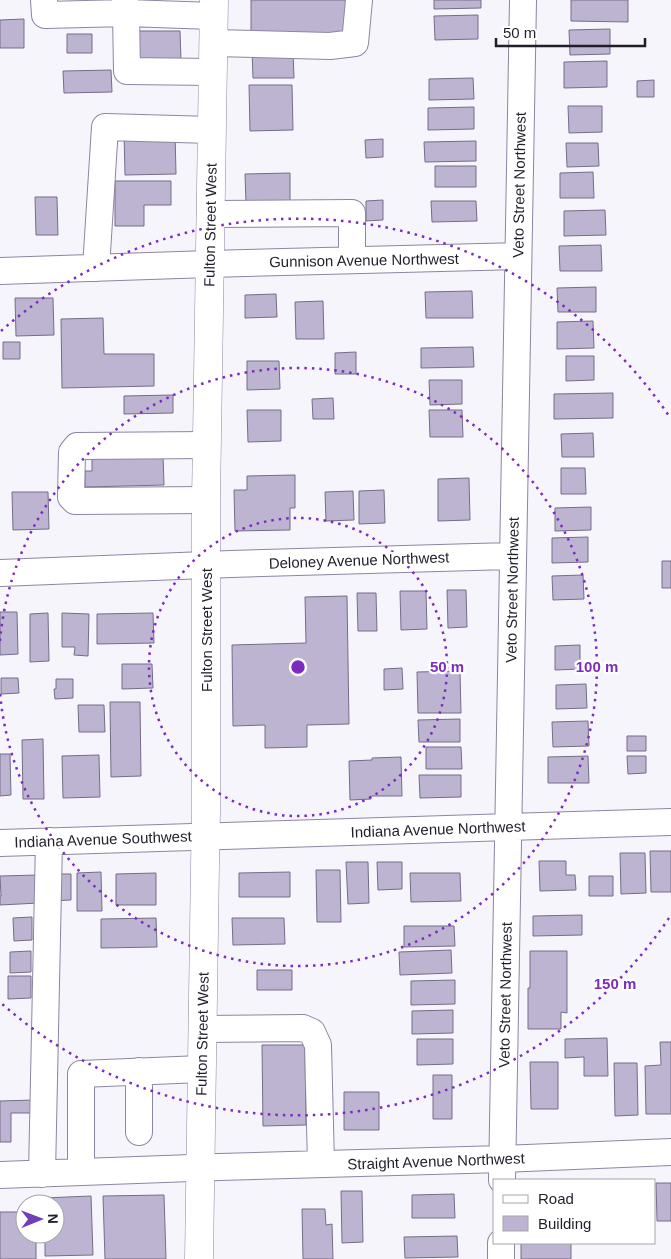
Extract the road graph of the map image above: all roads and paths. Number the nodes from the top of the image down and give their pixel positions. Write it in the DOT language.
graph roads {
  1 [pos="359,0"];
  2 [pos="523,0"];
  3 [pos="45,8"];
  4 [pos="214,8"];
  5 [pos="118,9"];
  6 [pos="213,43"];
  7 [pos="213,72"];
  8 [pos="212,130"];
  9 [pos="210,214"];
  10 [pos="518,256"];
  11 [pos="352,260"];
  12 [pos="209,264"];
  13 [pos="96,268"];
  14 [pos="0,271"];
  15 [pos="207,444"];
  16 [pos="206,500"];
  17 [pos="513,556"];
  18 [pos="206,565"];
  19 [pos="0,573"];
  20 [pos="671,822"];
  21 [pos="508,827"];
  22 [pos="205,836"];
  23 [pos="49,841"];
  24 [pos="0,843"];
  25 [pos="202,1029"];
  26 [pos="202,1069"];
  27 [pos="139,1071"];
  28 [pos="139,1132"];
  29 [pos="671,1152"];
  30 [pos="320,1164"];
  31 [pos="200,1168"];
  32 [pos="502,1170"];
  33 [pos="81,1172"];
  34 [pos="42,1174"];
  35 [pos="0,1175"];
  36 [pos="501,1244"];
  37 [pos="199,1259"];
  38 [pos="501,1259"];
  1 -- 6 [label="street"];
  2 -- 10 [label="street, Veto Street Northwest"];
  3 -- 5 [label="street"];
  4 -- 5 [label="street"];
  4 -- 6 [label="main road, Fulton Street West"];
  5 -- 7 [label="street"];
  6 -- 7 [label="main road, Fulton Street West"];
  7 -- 8 [label="main road, Fulton Street West"];
  8 -- 9 [label="main road, Fulton Street West"];
  8 -- 13 [label="street"];
  9 -- 11 [label="street"];
  9 -- 12 [label="main road, Fulton Street West"];
  10 -- 11 [label="street, Gunnison Avenue Northwest"];
  10 -- 17 [label="street, Veto Street Northwest"];
  11 -- 12 [label="street, Gunnison Avenue Northwest"];
  12 -- 13 [label="street, Gunnison Avenue Northwest"];
  12 -- 15 [label="main road, Fulton Street West"];
  13 -- 14 [label="street, Gunnison Avenue Northwest"];
  15 -- 16 [label="main road, Fulton Street West"];
  15 -- 16 [label="street"];
  16 -- 18 [label="main road, Fulton Street West"];
  17 -- 18 [label="street, Deloney Avenue Northwest"];
  17 -- 21 [label="street, Veto Street Northwest"];
  18 -- 19 [label="street, Deloney Avenue Northwest"];
  18 -- 22 [label="main road, Fulton Street West"];
  20 -- 21 [label="street, Indiana Avenue Northwest"];
  21 -- 22 [label="street, Indiana Avenue Northwest"];
  21 -- 32 [label="street, Veto Street Northwest"];
  22 -- 23 [label="street, Indiana Avenue Southwest"];
  22 -- 25 [label="main road, Fulton Street West"];
  23 -- 24 [label="street, Indiana Avenue Southwest"];
  23 -- 34 [label="street"];
  25 -- 26 [label="main road, Fulton Street West"];
  25 -- 30 [label="street"];
  26 -- 27 [label="street"];
  26 -- 31 [label="main road, Fulton Street West"];
  27 -- 28 [label="street"];
  27 -- 33 [label="street"];
  29 -- 32 [label="street, Straight Avenue Northwest"];
  30 -- 31 [label="street, Straight Avenue Northwest"];
  30 -- 32 [label="street, Straight Avenue Northwest"];
  31 -- 33 [label="street, Straight Avenue Northwest"];
  31 -- 37 [label="main road, Fulton Street West"];
  33 -- 34 [label="street, Straight Avenue Northwest"];
  34 -- 35 [label="street, Straight Avenue Northwest"];
  36 -- 38 [label="street"];
}
